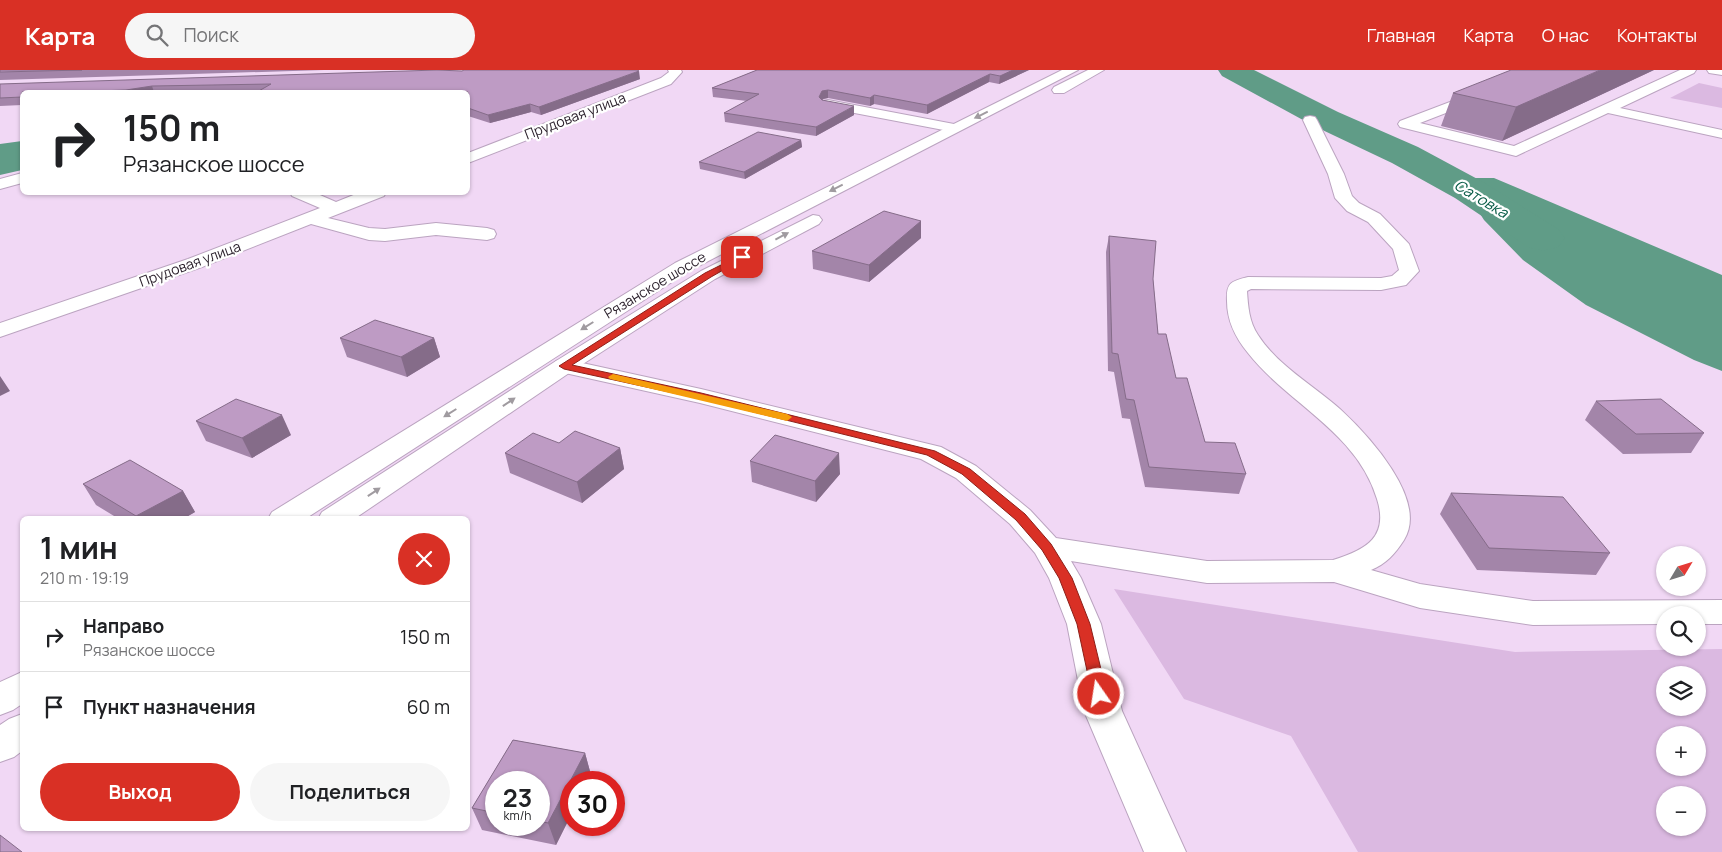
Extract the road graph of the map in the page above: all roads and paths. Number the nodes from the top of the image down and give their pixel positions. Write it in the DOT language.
graph roads {
  1 [pos="674,70"];
  2 [pos="1072,70"];
  3 [pos="1098,70"];
  4 [pos="1544,70"];
  5 [pos="1690,70"];
  6 [pos="1713,70"];
  7 [pos="1722,71"];
  8 [pos="1624,101"];
  9 [pos="828,104"];
  10 [pos="1607,109"];
  11 [pos="1310,120"];
  12 [pos="954,128"];
  13 [pos="1721,130"];
  14 [pos="470,157"];
  15 [pos="20,179"];
  16 [pos="0,184"];
  17 [pos="305,195"];
  18 [pos="371,195"];
  19 [pos="336,209"];
  20 [pos="311,219"];
  21 [pos="487,234"];
  22 [pos="0,330"];
  23 [pos="564,366"];
  24 [pos="288,516"];
  25 [pos="338,516"];
  26 [pos="1047,547"];
  27 [pos="1334,571"];
  28 [pos="1722,612"];
  29 [pos="20,687"];
  30 [pos="0,700"];
  31 [pos="20,731"];
  32 [pos="0,746"];
  33 [pos="1165,852"];
  1 -- 14 [label="main road, Прудовая улица"];
  2 -- 12 [label="main road, Рязанское шоссе, one-way"];
  23 -- 3 [label="main road, Рязанское шоссе, one-way"];
  4 -- 10 [label="main road"];
  5 -- 8 [label="main road"];
  6 -- 7 [label="main road"];
  8 -- 10 [label="main road"];
  8 -- 13 [label="main road"];
  9 -- 12 [label="main road"];
  10 -- 13 [label="main road"];
  11 -- 27 [label="main road"];
  12 -- 24 [label="main road, Рязанское шоссе, one-way"];
  15 -- 16 [label="main road"];
  17 -- 19 [label="main road"];
  18 -- 19 [label="main road, Прудовая улица"];
  19 -- 20 [label="main road, Прудовая улица"];
  20 -- 21 [label="main road"];
  20 -- 22 [label="main road, Прудовая улица"];
  25 -- 23 [label="main road, Рязанское шоссе, one-way"];
  23 -- 26 [label="main road"];
  26 -- 27 [label="main road"];
  26 -- 33 [label="main road"];
  27 -- 28 [label="main road"];
  29 -- 30 [label="main road"];
  31 -- 32 [label="main road"];
}
